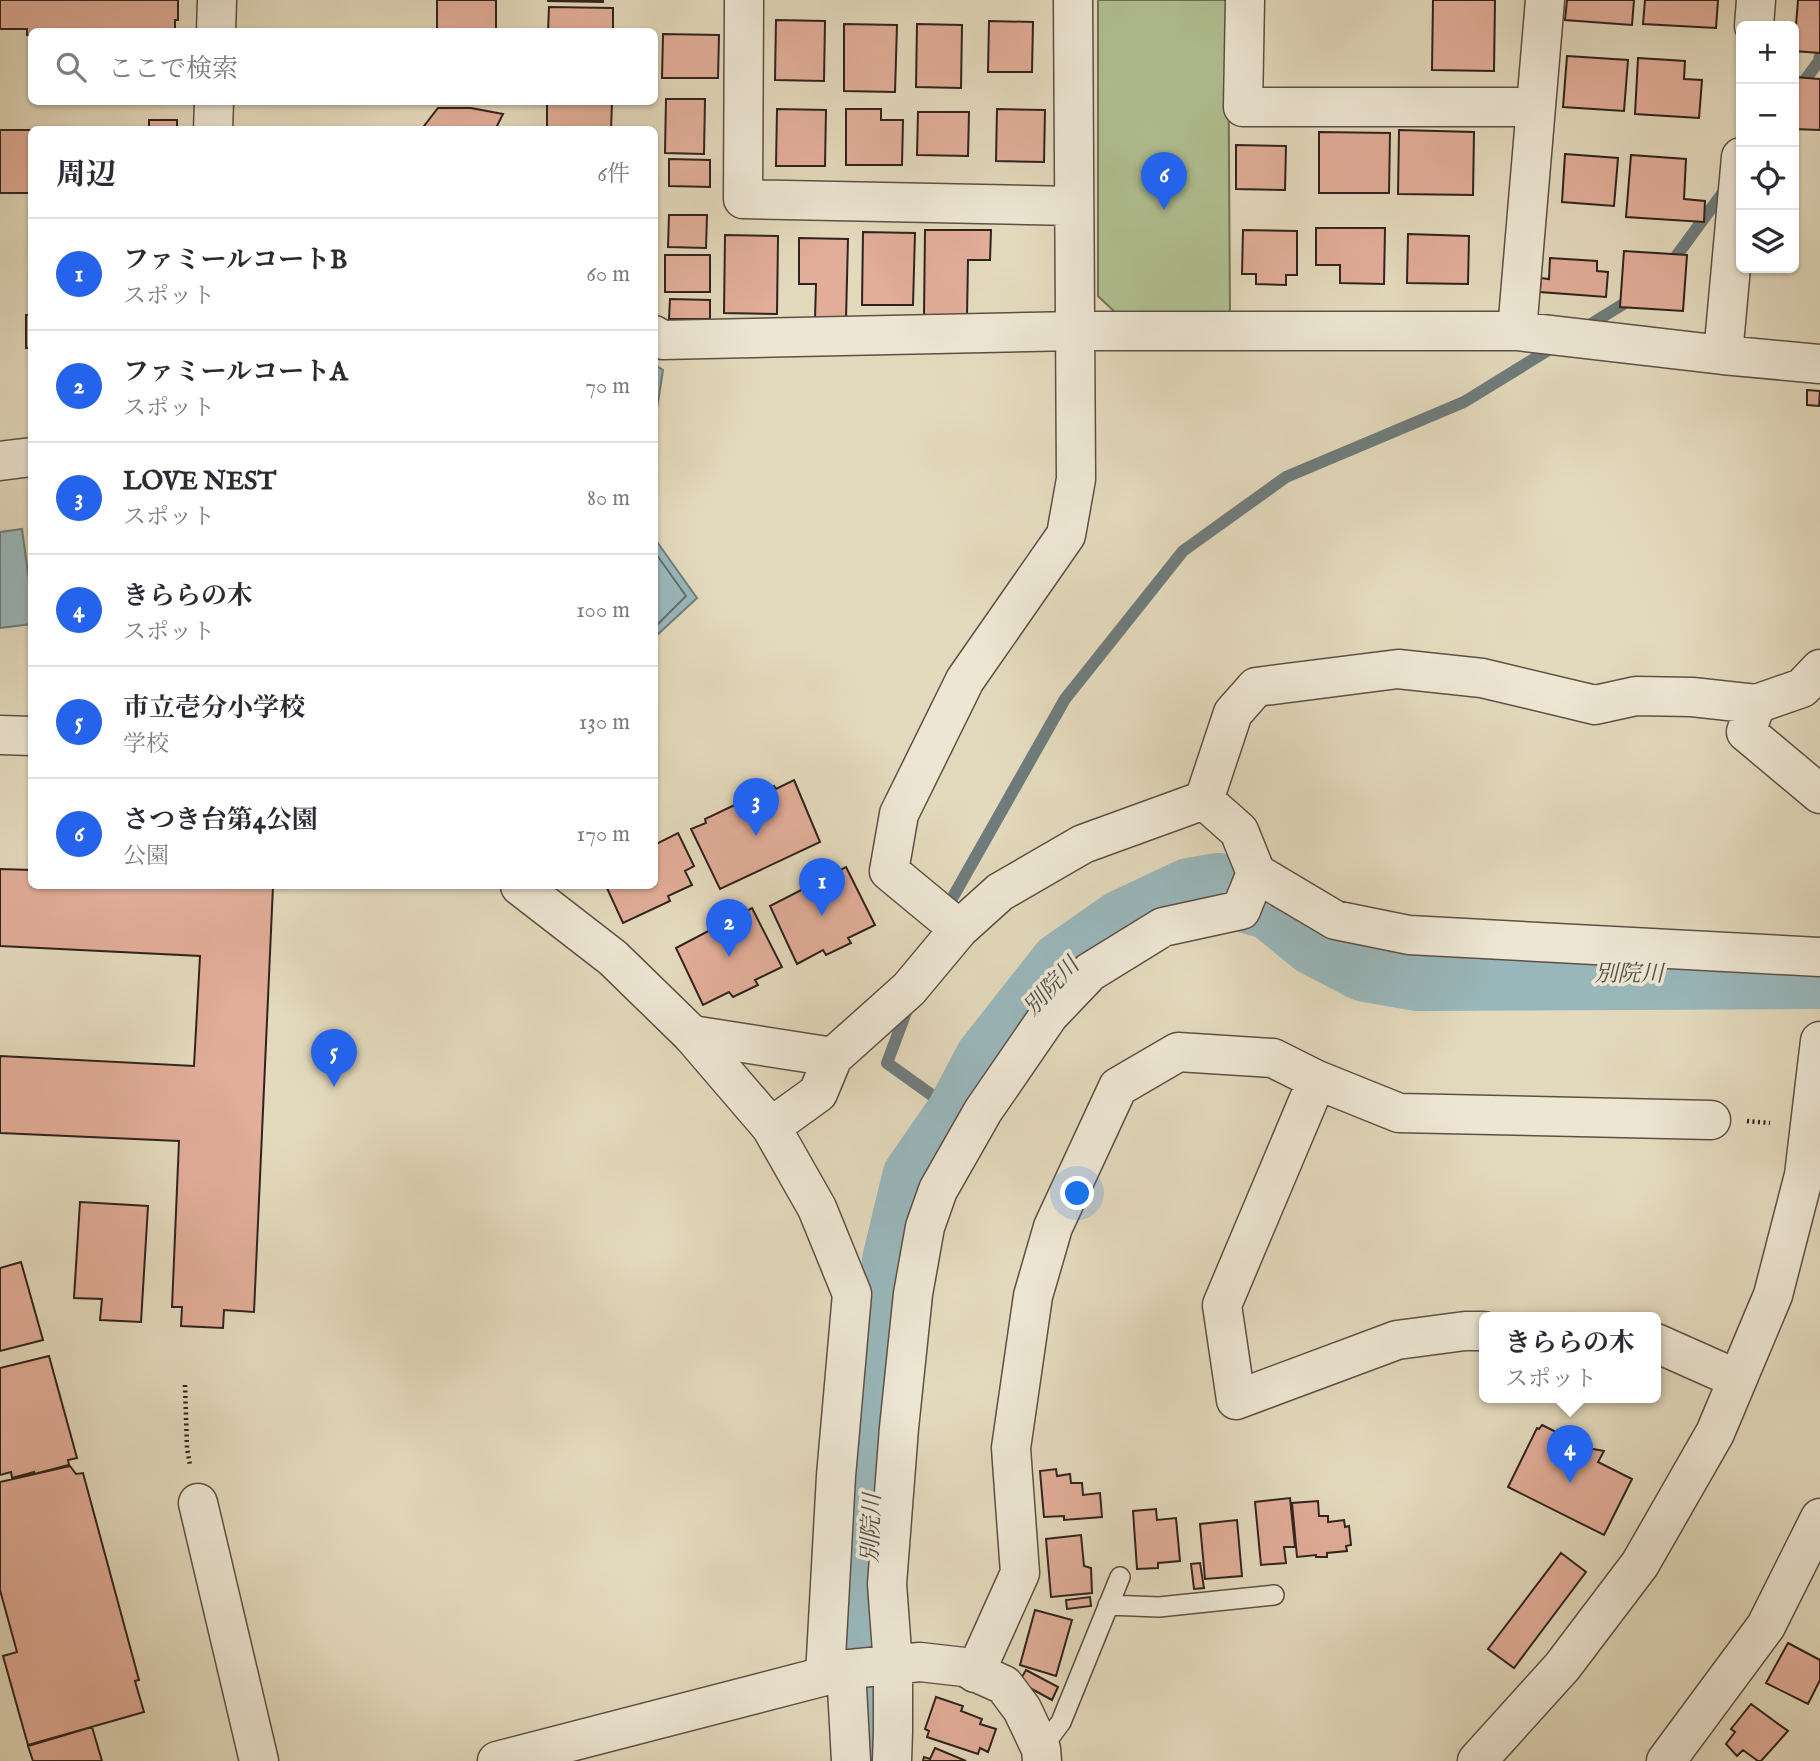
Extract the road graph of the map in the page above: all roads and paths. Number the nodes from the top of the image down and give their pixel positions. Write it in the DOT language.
graph roads {
  1 [pos="217,0"];
  2 [pos="744,0"];
  3 [pos="1073,0"];
  4 [pos="1245,0"];
  5 [pos="1545,0"];
  6 [pos="1756,0"];
  7 [pos="1754,21"];
  8 [pos="216,28"];
  9 [pos="214,105"];
  10 [pos="1535,107"];
  11 [pos="213,126"];
  12 [pos="1073,206"];
  13 [pos="1736,210"];
  14 [pos="1075,331"];
  15 [pos="1517,331"];
  16 [pos="658,338"];
  17 [pos="1723,355"];
  18 [pos="1820,364"];
  19 [pos="28,458"];
  20 [pos="0,461"];
  21 [pos="1820,669"];
  22 [pos="1756,704"];
  23 [pos="0,735"];
  24 [pos="28,736"];
  25 [pos="1820,794"];
  26 [pos="1203,800"];
  27 [pos="1256,873"];
  28 [pos="524,889"];
  29 [pos="959,929"];
  30 [pos="1820,957"];
  31 [pos="692,1035"];
  32 [pos="1820,1041"];
  33 [pos="1819,1049"];
  34 [pos="833,1056"];
  35 [pos="1317,1080"];
  36 [pos="1711,1120"];
  37 [pos="771,1127"];
  38 [pos="1812,1177"];
  39 [pos="1479,1331"];
  40 [pos="1661,1345"];
  41 [pos="1738,1379"];
  42 [pos="185,1385"];
  43 [pos="198,1503"];
  44 [pos="1820,1518"];
  45 [pos="1120,1577"];
  46 [pos="1274,1595"];
  47 [pos="1108,1605"];
  48 [pos="891,1665"];
  49 [pos="840,1671"];
  50 [pos="975,1672"];
  51 [pos="1042,1755"];
  52 [pos="259,1761"];
  53 [pos="497,1761"];
  54 [pos="851,1761"];
  55 [pos="892,1761"];
  56 [pos="1476,1761"];
  57 [pos="1666,1761"];
  1 -- 8 [label="street"];
  2 -- 12 [label="street"];
  3 -- 12 [label="street"];
  4 -- 10 [label="street"];
  5 -- 10 [label="street"];
  6 -- 7 [label="street"];
  9 -- 11 [label="street"];
  10 -- 15 [label="street"];
  12 -- 14 [label="street"];
  13 -- 17 [label="street"];
  14 -- 15 [label="street"];
  14 -- 16 [label="street"];
  14 -- 29 [label="street"];
  15 -- 17 [label="street"];
  17 -- 18 [label="street"];
  19 -- 20 [label="street"];
  21 -- 22 [label="street"];
  22 -- 25 [label="street"];
  22 -- 26 [label="street"];
  23 -- 24 [label="street"];
  26 -- 27 [label="street"];
  26 -- 29 [label="street"];
  27 -- 30 [label="street"];
  27 -- 48 [label="street"];
  28 -- 31 [label="street"];
  29 -- 34 [label="street"];
  31 -- 34 [label="street"];
  31 -- 37 [label="street"];
  32 -- 33 [label="street"];
  33 -- 38 [label="street"];
  34 -- 37 [label="street"];
  35 -- 36 [label="street"];
  35 -- 39 [label="street"];
  35 -- 50 [label="street"];
  37 -- 49 [label="street"];
  38 -- 41 [label="street"];
  40 -- 41 [label="street"];
  41 -- 56 [label="street"];
  42 -- 43 [label="path"];
  43 -- 52 [label="street"];
  44 -- 57 [label="street"];
  45 -- 47 [label="lane"];
  46 -- 47 [label="lane"];
  47 -- 51 [label="lane"];
  48 -- 49 [label="street"];
  48 -- 50 [label="street"];
  48 -- 55 [label="street"];
  49 -- 53 [label="street"];
  49 -- 54 [label="street"];
  50 -- 51 [label="street"];
}
